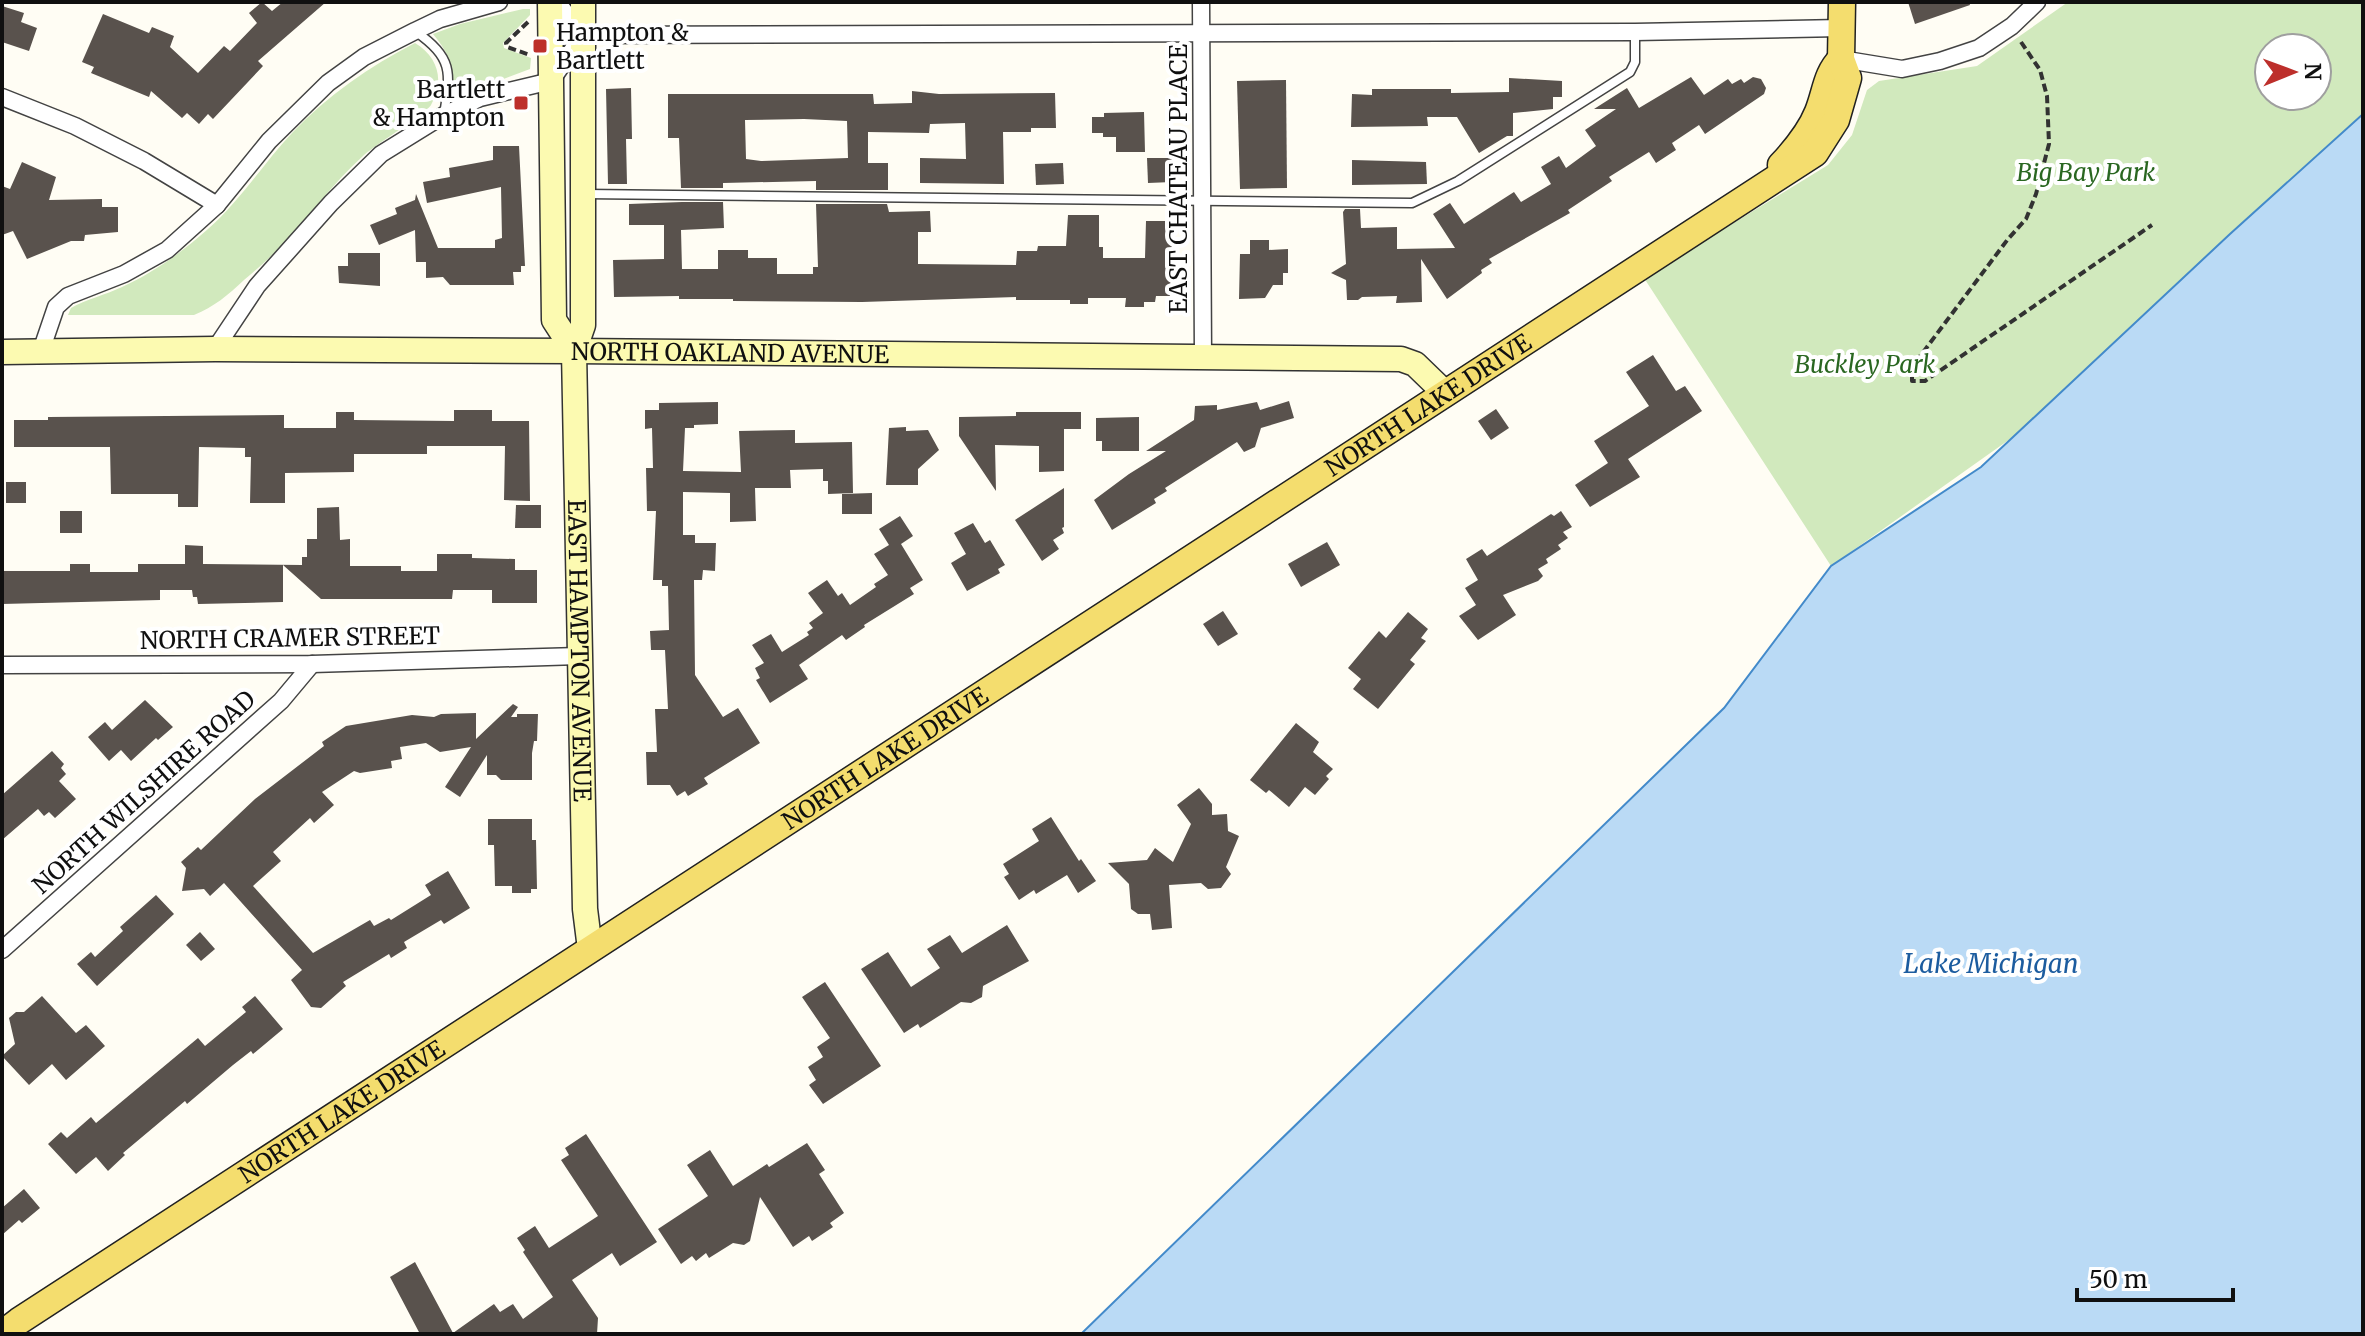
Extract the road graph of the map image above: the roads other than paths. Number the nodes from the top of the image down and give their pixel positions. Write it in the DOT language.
graph roads {
  1 [pos="499,2"];
  2 [pos="557,2"];
  3 [pos="583,2"];
  4 [pos="1201,2"];
  5 [pos="2037,2"];
  6 [pos="541,10"];
  7 [pos="1841,15"];
  8 [pos="415,31"];
  9 [pos="1635,32"];
  10 [pos="1201,33"];
  11 [pos="583,35"];
  12 [pos="1841,59"];
  13 [pos="551,81"];
  14 [pos="2,97"];
  15 [pos="444,115"];
  16 [pos="584,194"];
  17 [pos="1202,199"];
  18 [pos="217,205"];
  19 [pos="215,349"];
  20 [pos="41,351"];
  21 [pos="574,351"];
  22 [pos="2,352"];
  23 [pos="1203,356"];
  24 [pos="1445,393"];
  25 [pos="579,656"];
  26 [pos="312,664"];
  27 [pos="2,665"];
  28 [pos="590,949"];
  29 [pos="2,950"];
  30 [pos="2,1334"];
  1 -- 8 [label="street"];
  2 -- 11 [label="street"];
  3 -- 11 [label="main road, EAST HAMPTON AVENUE"];
  4 -- 10 [label="street, EAST CHATEAU PLACE"];
  5 -- 12 [label="street"];
  6 -- 13 [label="main road"];
  7 -- 9 [label="street"];
  7 -- 12 [label="main road, NORTH LAKE DRIVE"];
  8 -- 15 [label="lane"];
  8 -- 18 [label="street"];
  9 -- 10 [label="street"];
  9 -- 17 [label="lane"];
  10 -- 11 [label="street"];
  10 -- 17 [label="street, EAST CHATEAU PLACE"];
  11 -- 13 [label="street"];
  11 -- 16 [label="main road, EAST HAMPTON AVENUE"];
  12 -- 24 [label="main road, NORTH LAKE DRIVE"];
  13 -- 15 [label="street"];
  13 -- 21 [label="main road"];
  14 -- 18 [label="street"];
  15 -- 19 [label="street"];
  16 -- 17 [label="lane"];
  16 -- 21 [label="main road, EAST HAMPTON AVENUE"];
  17 -- 23 [label="street, EAST CHATEAU PLACE"];
  18 -- 20 [label="street"];
  19 -- 20 [label="main road, NORTH OAKLAND AVENUE"];
  19 -- 21 [label="main road, NORTH OAKLAND AVENUE"];
  20 -- 22 [label="main road, NORTH OAKLAND AVENUE"];
  21 -- 23 [label="main road, NORTH OAKLAND AVENUE"];
  21 -- 25 [label="main road, EAST HAMPTON AVENUE"];
  23 -- 24 [label="main road, NORTH OAKLAND AVENUE"];
  24 -- 28 [label="main road, NORTH LAKE DRIVE"];
  25 -- 26 [label="street, NORTH CRAMER STREET"];
  25 -- 28 [label="main road, EAST HAMPTON AVENUE"];
  26 -- 27 [label="street, NORTH CRAMER STREET"];
  26 -- 29 [label="street, NORTH WILSHIRE ROAD"];
  28 -- 30 [label="main road, NORTH LAKE DRIVE"];
}
